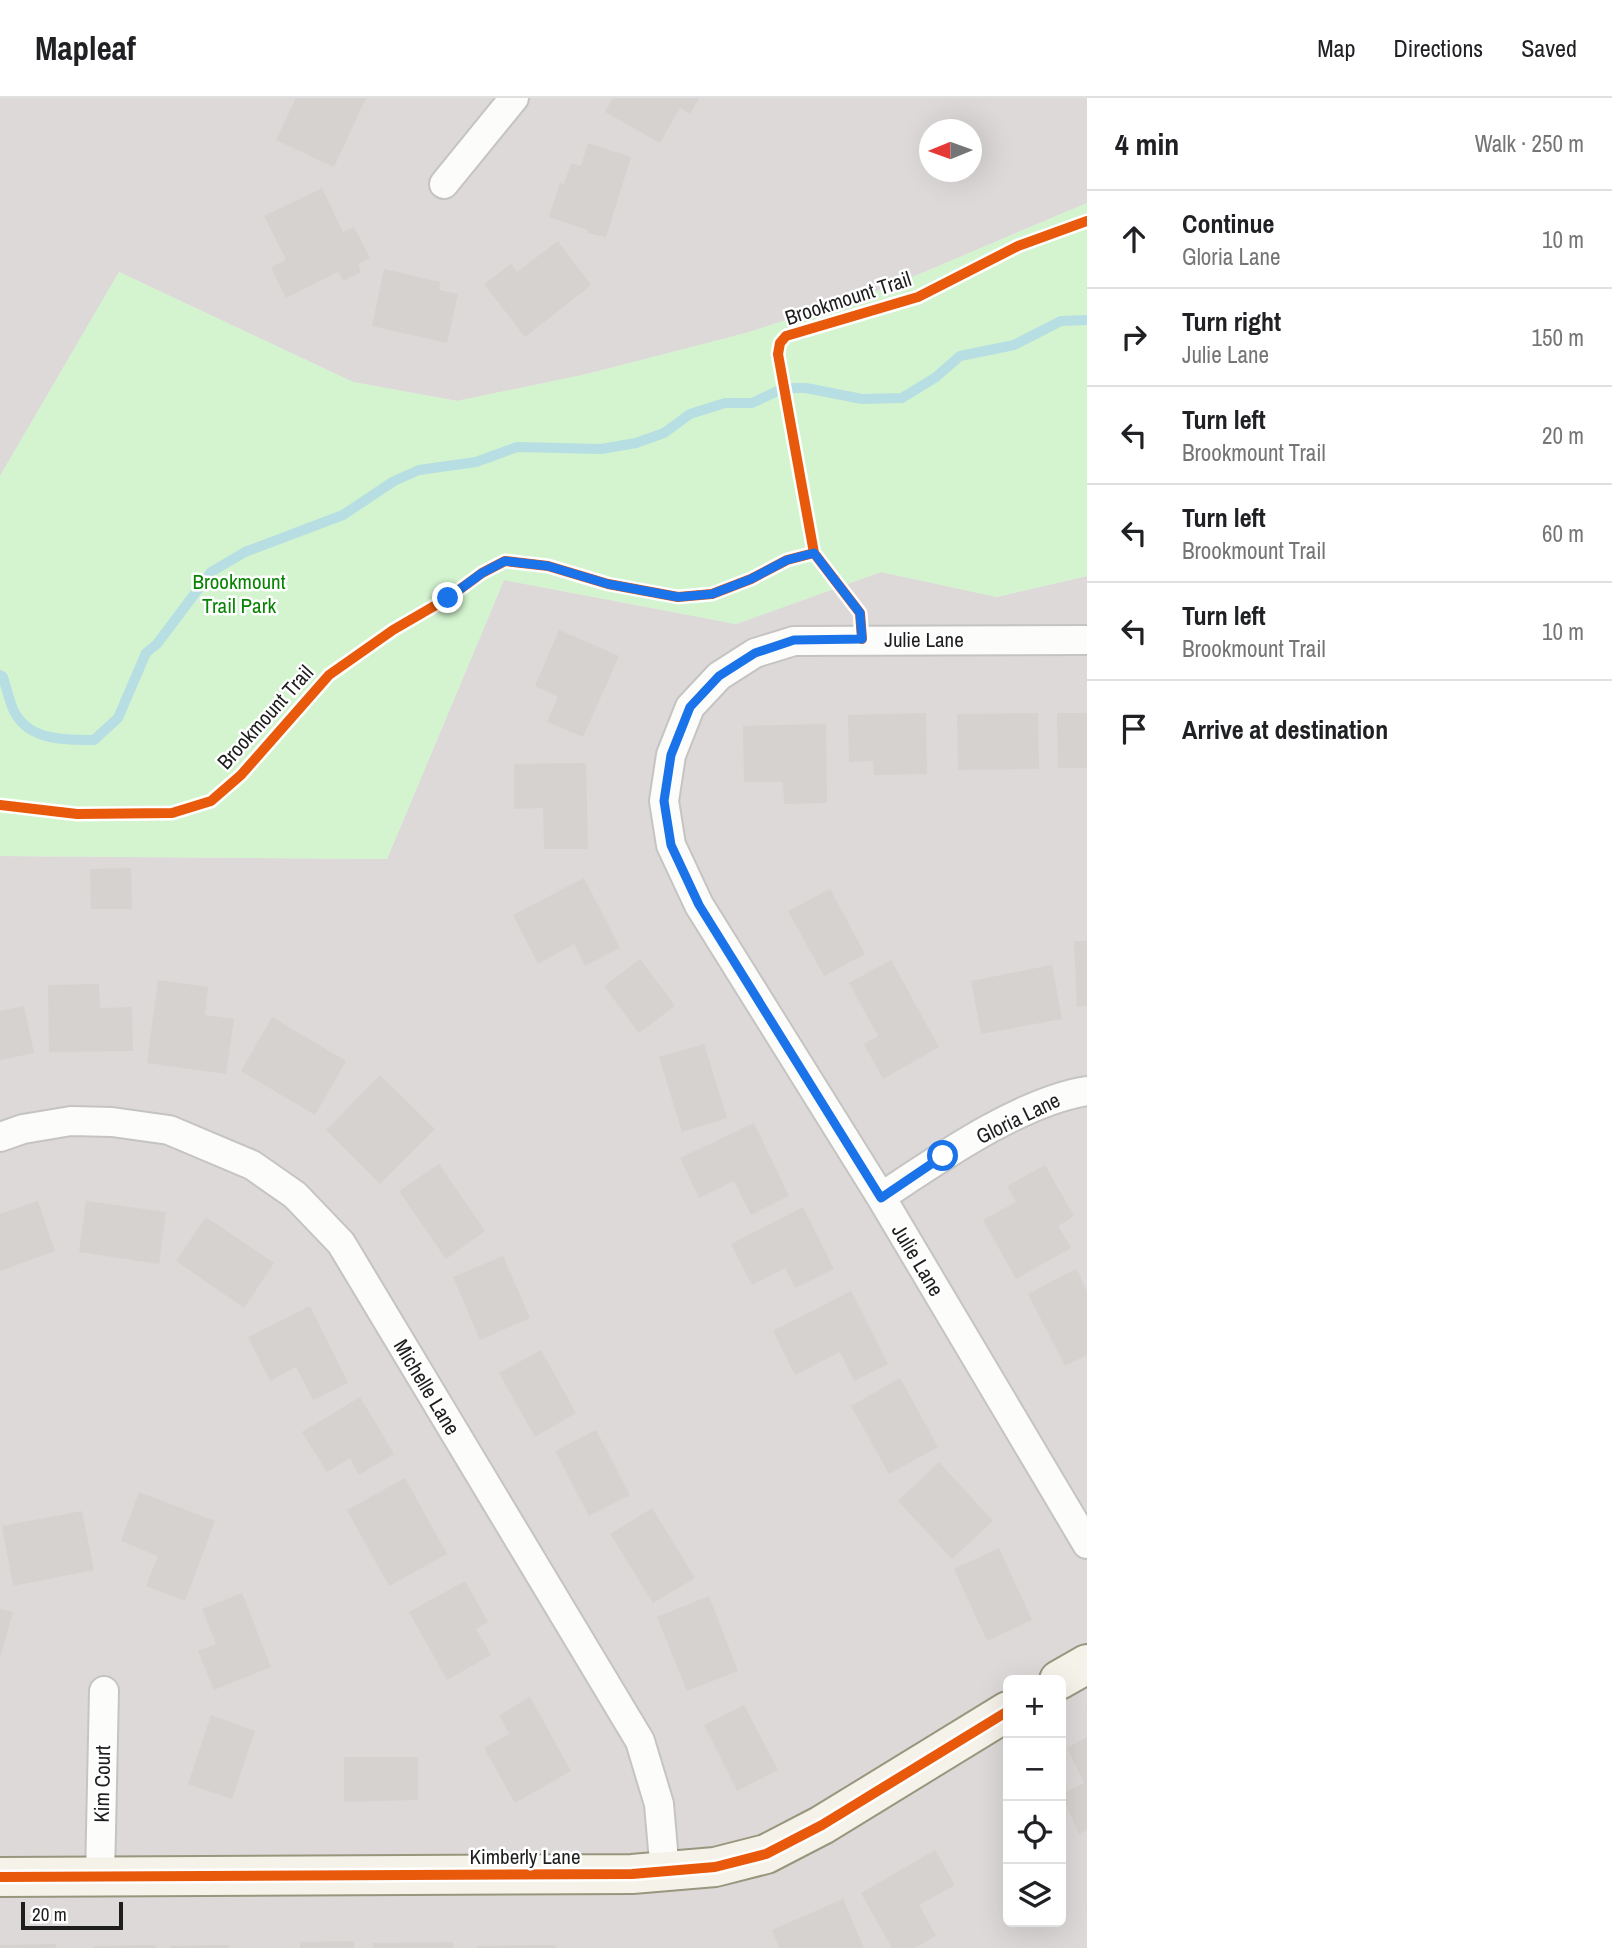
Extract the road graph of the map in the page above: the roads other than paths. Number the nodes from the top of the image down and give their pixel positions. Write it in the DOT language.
graph roads {
  1 [pos="514,98"];
  2 [pos="444,184"];
  3 [pos="1087,640"];
  4 [pos="1087,1091"];
  5 [pos="0,1137"];
  6 [pos="881,1198"];
  7 [pos="1087,1544"];
  8 [pos="1087,1664"];
  9 [pos="1066,1676"];
  10 [pos="104,1692"];
  11 [pos="1003,1714"];
  12 [pos="665,1872"];
  13 [pos="0,1877"];
  14 [pos="100,1877"];
  1 -- 2 [label="street"];
  3 -- 6 [label="street, Julie Lane"];
  4 -- 6 [label="street, Gloria Lane"];
  5 -- 12 [label="street, Michelle Lane"];
  6 -- 7 [label="street, Julie Lane"];
  8 -- 9 [label="street"];
  10 -- 14 [label="street, Kim Court"];
  11 -- 12 [label="street, Kimberly Lane"];
  12 -- 14 [label="street, Kimberly Lane"];
  13 -- 14 [label="street, Kimberly Lane"];
}
